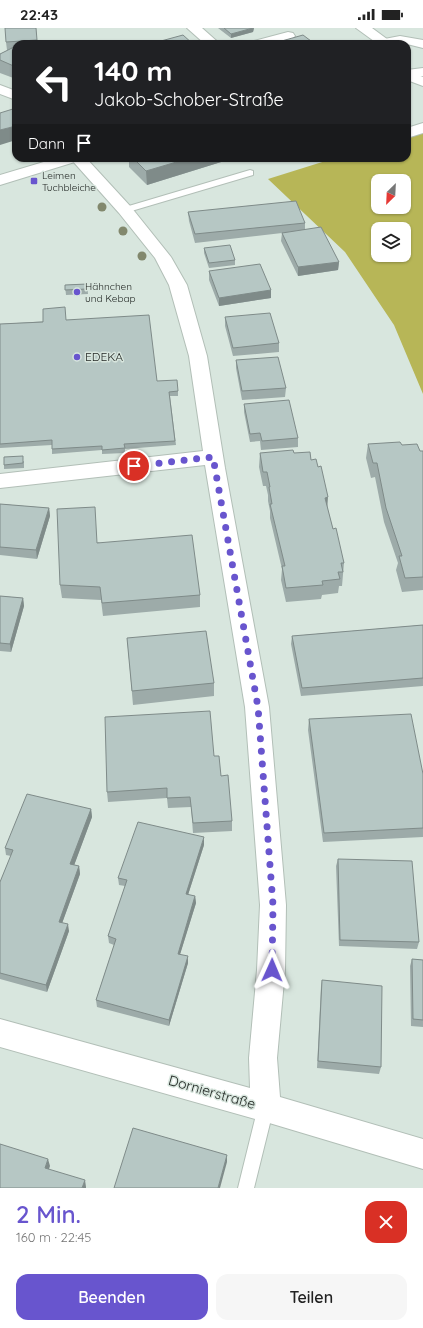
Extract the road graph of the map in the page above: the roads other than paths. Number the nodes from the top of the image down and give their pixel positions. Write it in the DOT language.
graph roads {
  1 [pos="194,28"];
  2 [pos="363,28"];
  3 [pos="288,36"];
  4 [pos="208,40"];
  5 [pos="274,40"];
  6 [pos="377,40"];
  7 [pos="411,41"];
  8 [pos="423,44"];
  9 [pos="423,72"];
  10 [pos="411,74"];
  11 [pos="411,77"];
  12 [pos="423,82"];
  13 [pos="0,89"];
  14 [pos="12,94"];
  15 [pos="423,128"];
  16 [pos="411,131"];
  17 [pos="60,162"];
  18 [pos="82,162"];
  19 [pos="250,173"];
  20 [pos="0,180"];
  21 [pos="125,210"];
  22 [pos="213,457"];
  23 [pos="0,481"];
  24 [pos="0,1033"];
  25 [pos="266,1107"];
  26 [pos="423,1154"];
  27 [pos="246,1188"];
  1 -- 4 [label="street"];
  2 -- 6 [label="street"];
  3 -- 5 [label="street"];
  7 -- 8 [label="street"];
  9 -- 10 [label="street"];
  11 -- 12 [label="street"];
  13 -- 14 [label="street"];
  15 -- 16 [label="street"];
  17 -- 20 [label="street"];
  18 -- 21 [label="street"];
  19 -- 21 [label="lane"];
  21 -- 22 [label="street"];
  22 -- 23 [label="street"];
  22 -- 25 [label="street"];
  24 -- 25 [label="street, Dornierstraße"];
  25 -- 26 [label="street, Dornierstraße"];
  25 -- 27 [label="lane"];
}
